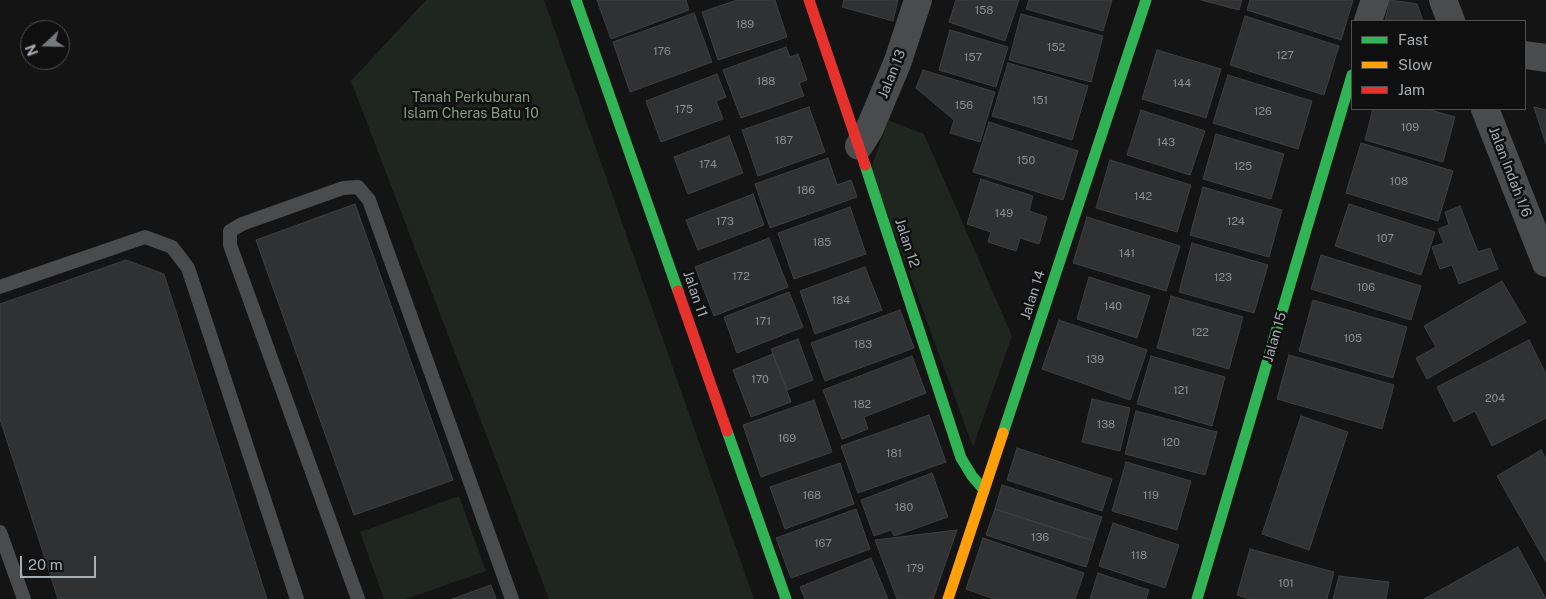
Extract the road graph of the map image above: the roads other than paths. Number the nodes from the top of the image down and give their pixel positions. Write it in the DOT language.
graph roads {
  1 [pos="576,0"];
  2 [pos="809,0"];
  3 [pos="918,0"];
  4 [pos="1146,0"];
  5 [pos="1374,0"];
  6 [pos="1443,0"];
  7 [pos="1368,20"];
  8 [pos="1451,20"];
  9 [pos="1526,55"];
  10 [pos="1546,58"];
  11 [pos="1351,78"];
  12 [pos="1485,110"];
  13 [pos="859,146"];
  14 [pos="1546,263"];
  15 [pos="0,287"];
  16 [pos="984,490"];
  17 [pos="0,532"];
  18 [pos="24,599"];
  19 [pos="297,599"];
  20 [pos="358,599"];
  21 [pos="512,599"];
  22 [pos="786,599"];
  23 [pos="948,599"];
  24 [pos="1197,599"];
  1 -- 22 [label="street, Jalan 11"];
  2 -- 13 [label="street, Jalan 12"];
  3 -- 13 [label="street, Jalan 13"];
  4 -- 16 [label="street, Jalan 14"];
  5 -- 7 [label="street"];
  6 -- 8 [label="street"];
  9 -- 10 [label="street"];
  11 -- 24 [label="street, Jalan 15"];
  12 -- 14 [label="street, Jalan Indah 1/6"];
  13 -- 16 [label="street, Jalan 12"];
  15 -- 19 [label="lane"];
  16 -- 23 [label="street, Jalan 14"];
  17 -- 18 [label="lane"];
  20 -- 21 [label="lane"];
}
